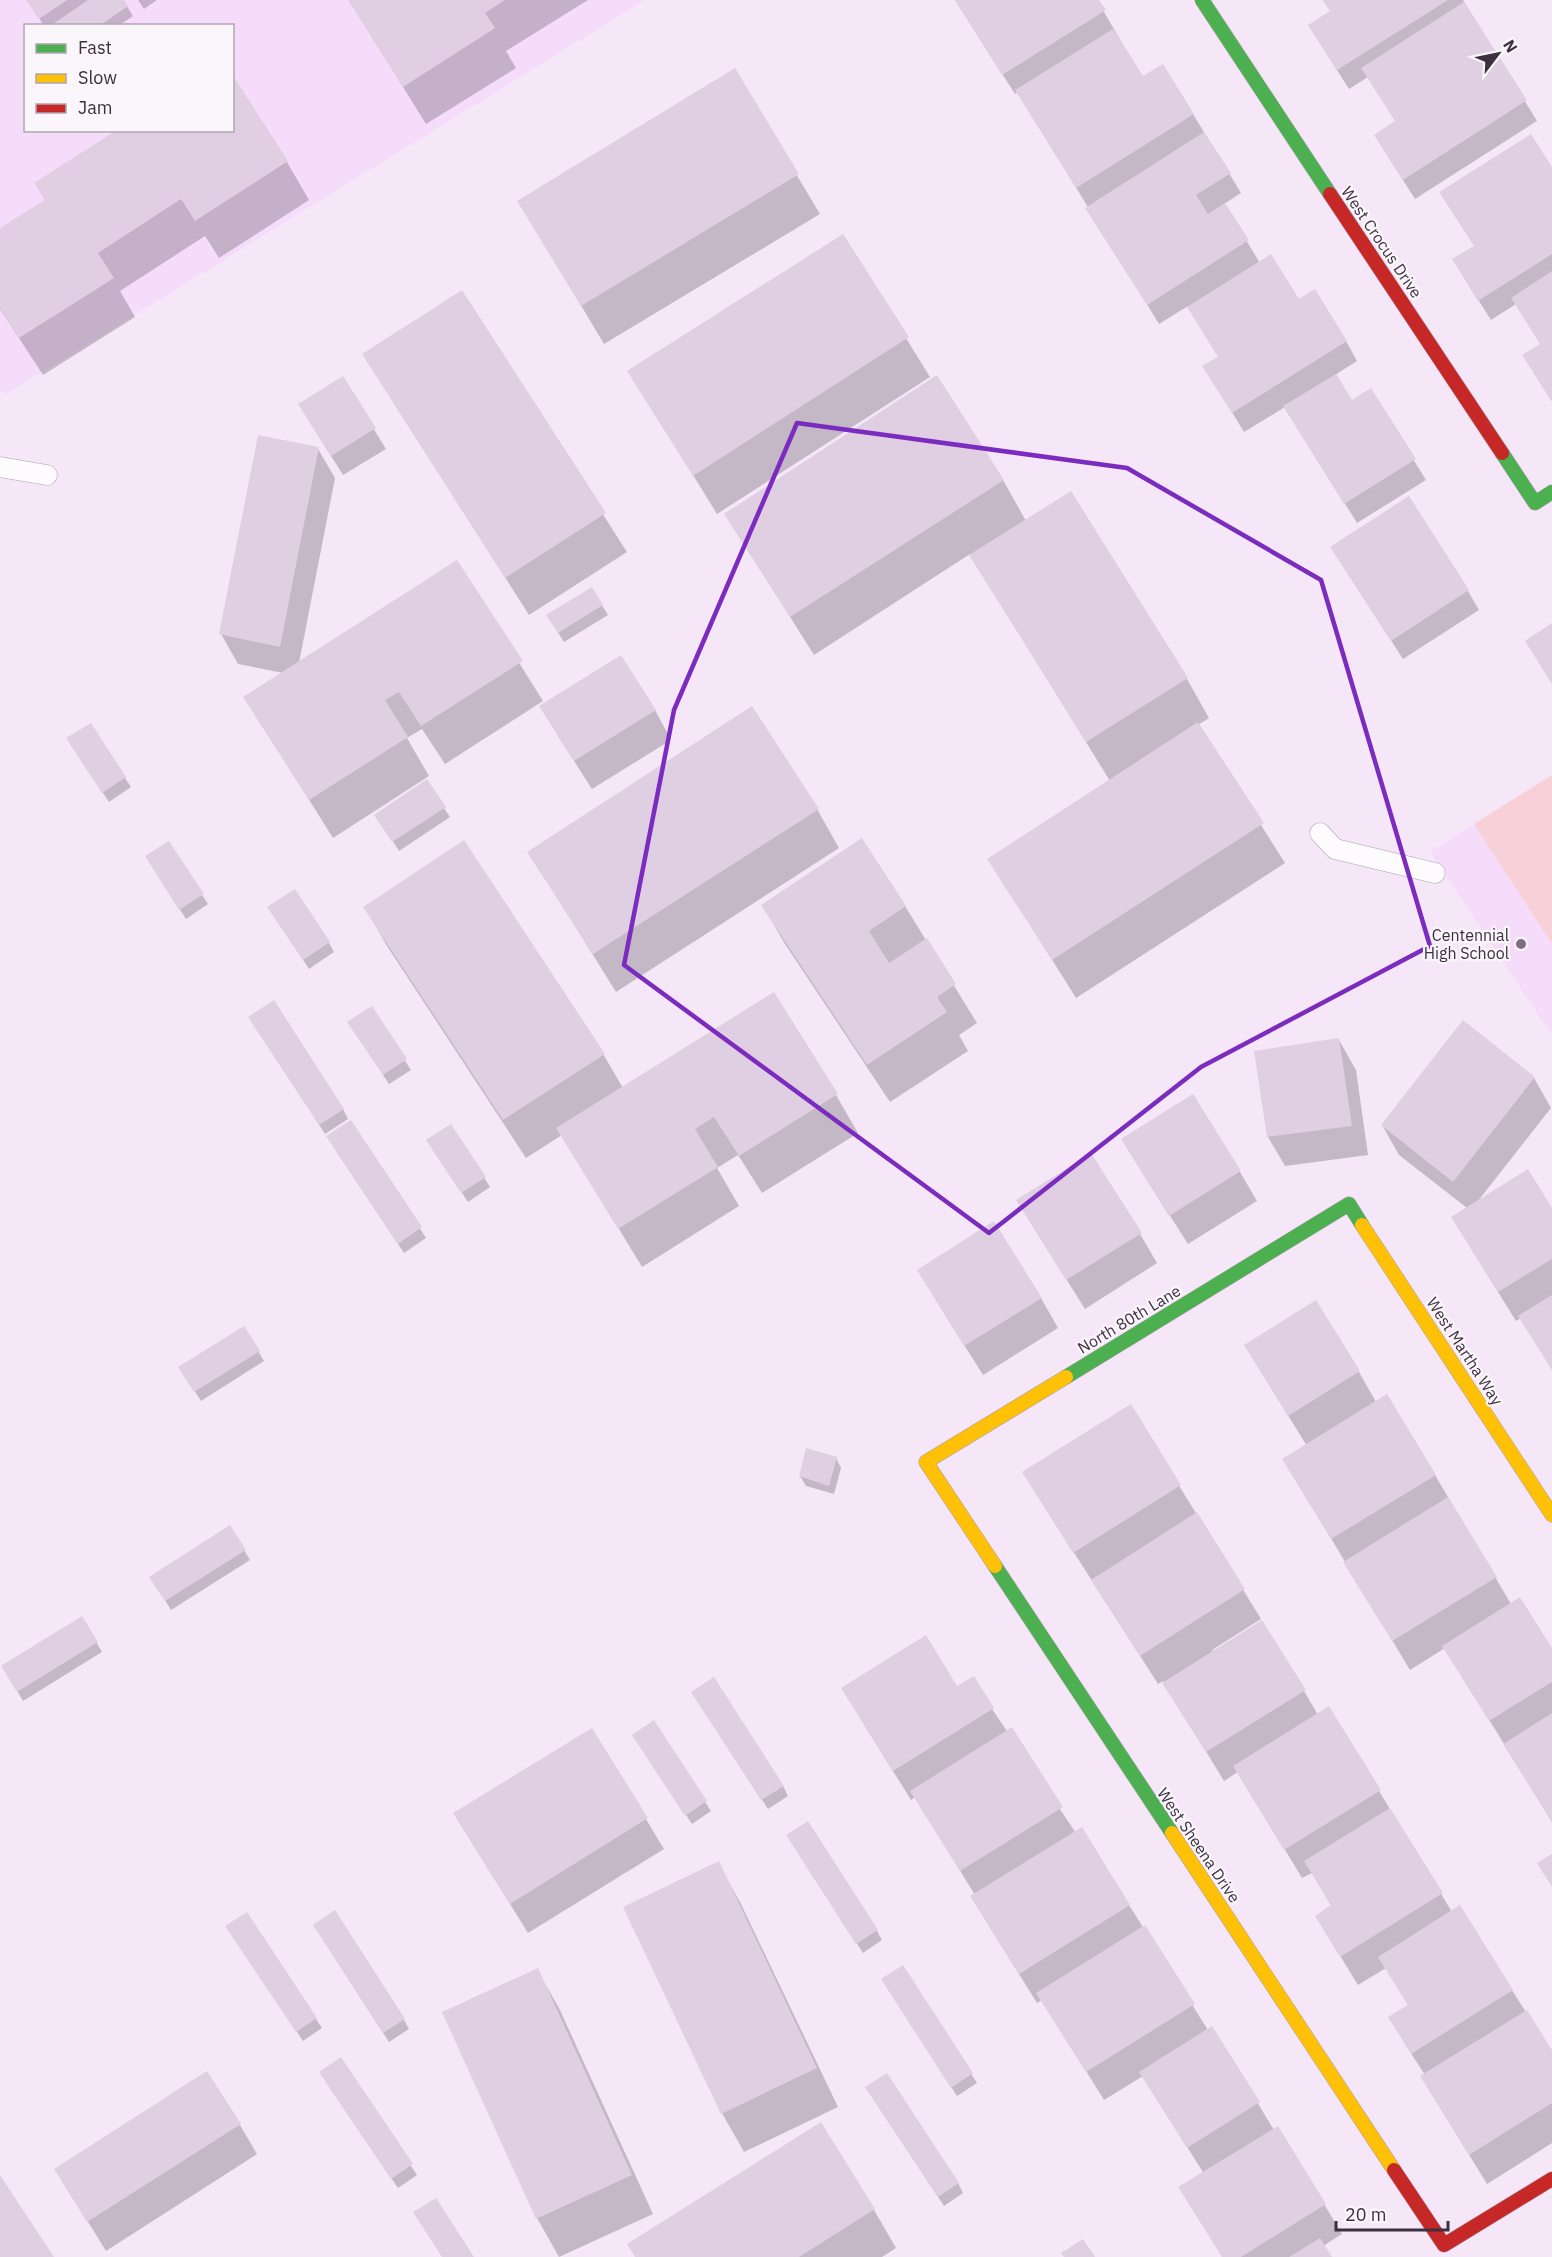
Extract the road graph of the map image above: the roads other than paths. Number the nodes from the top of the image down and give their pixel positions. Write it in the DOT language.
graph roads {
  1 [pos="1202,0"];
  2 [pos="0,467"];
  3 [pos="47,475"];
  4 [pos="1552,492"];
  5 [pos="1320,833"];
  6 [pos="1436,873"];
  7 [pos="1349,1204"];
  8 [pos="926,1462"];
  9 [pos="1552,1515"];
  10 [pos="1552,2179"];
  1 -- 4 [label="street, West Crocus Drive"];
  2 -- 3 [label="lane"];
  5 -- 6 [label="lane"];
  7 -- 8 [label="street, North 80th Lane"];
  7 -- 9 [label="street, West Martha Way"];
  8 -- 10 [label="street, West Sheena Drive"];
}
